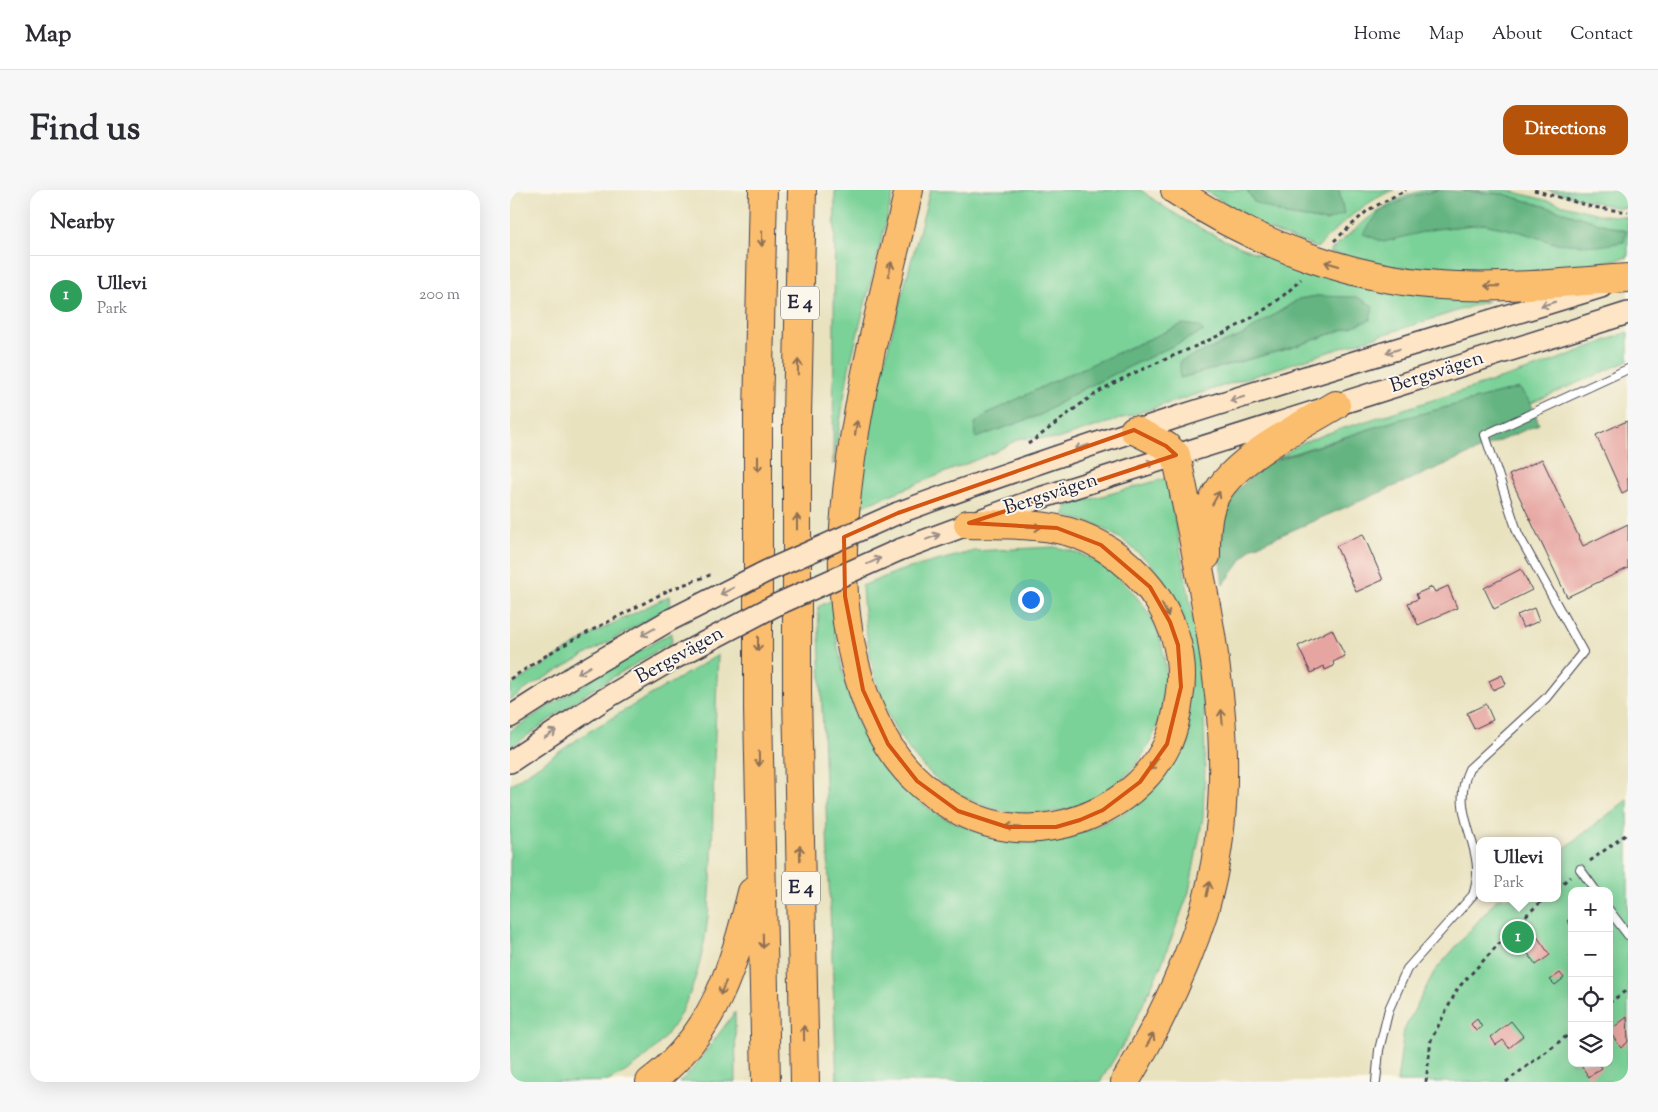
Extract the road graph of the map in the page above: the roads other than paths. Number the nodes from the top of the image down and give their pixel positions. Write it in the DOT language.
graph roads {
  1 [pos="762,190"];
  2 [pos="802,190"];
  3 [pos="908,190"];
  4 [pos="1175,190"];
  5 [pos="1628,279"];
  6 [pos="1628,313"];
  7 [pos="1628,369"];
  8 [pos="1336,405"];
  9 [pos="1134,430"];
  10 [pos="1176,455"];
  11 [pos="968,524"];
  12 [pos="1208,615"];
  13 [pos="510,717"];
  14 [pos="510,762"];
  15 [pos="761,857"];
  16 [pos="1476,859"];
  17 [pos="1580,869"];
  18 [pos="1476,887"];
  19 [pos="1593,887"];
  20 [pos="1613,915"];
  21 [pos="1628,935"];
  22 [pos="650,1082"];
  23 [pos="766,1082"];
  24 [pos="805,1082"];
  25 [pos="1125,1082"];
  26 [pos="1376,1082"];
  1 -- 15 [label="highway, E 4, one-way"];
  24 -- 2 [label="highway, E 4, one-way"];
  11 -- 3 [label="highway, one-way"];
  5 -- 4 [label="highway, one-way"];
  5 -- 9 [label="main road, Bergsvägen, one-way"];
  6 -- 8 [label="main road, Bergsvägen"];
  7 -- 16 [label="lane"];
  8 -- 10 [label="main road, Bergsvägen"];
  12 -- 8 [label="highway, one-way"];
  9 -- 10 [label="highway"];
  9 -- 13 [label="main road, Bergsvägen, one-way, bridge"];
  11 -- 10 [label="main road, Bergsvägen, one-way"];
  10 -- 12 [label="highway"];
  14 -- 11 [label="main road, Bergsvägen, one-way, bridge"];
  25 -- 12 [label="highway, one-way"];
  15 -- 22 [label="highway, one-way"];
  15 -- 23 [label="highway, E 4, one-way"];
  17 -- 19 [label="lane"];
  18 -- 26 [label="lane"];
  20 -- 21 [label="lane"];
}
